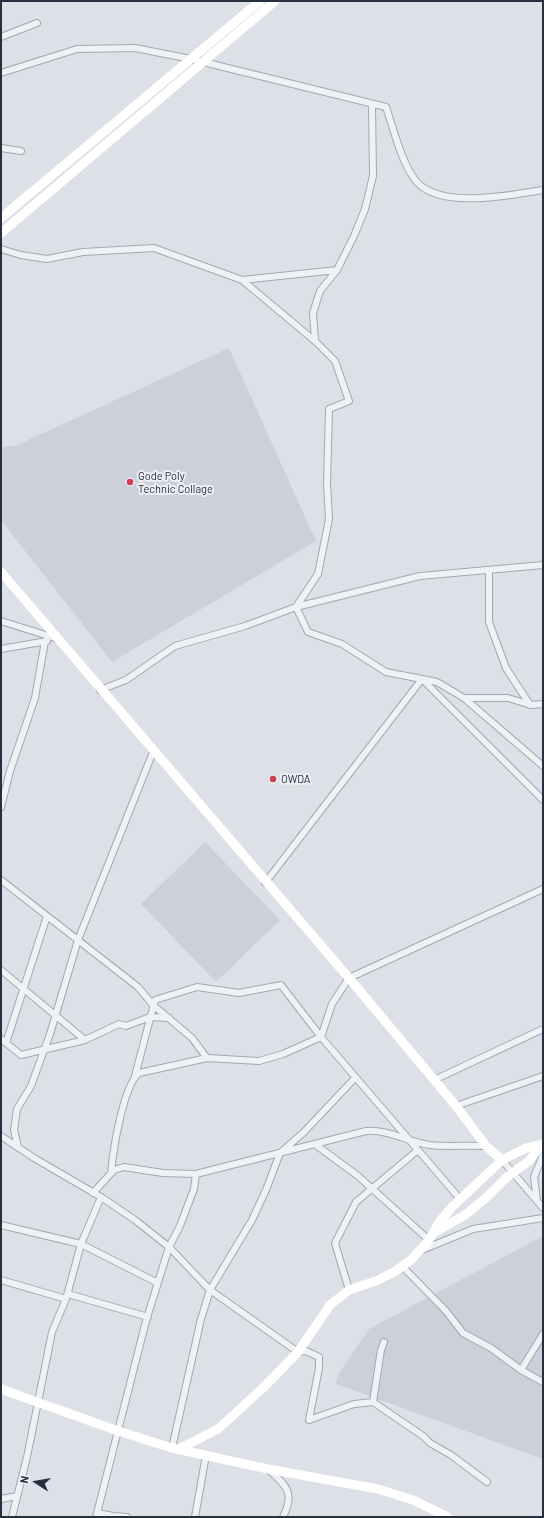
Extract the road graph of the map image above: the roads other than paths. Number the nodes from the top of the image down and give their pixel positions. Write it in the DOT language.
graph roads {
  1 [pos="260,1"];
  2 [pos="275,1"];
  3 [pos="37,23"];
  4 [pos="1,37"];
  5 [pos="192,59"];
  6 [pos="203,62"];
  7 [pos="1,73"];
  8 [pos="372,104"];
  9 [pos="91,144"];
  10 [pos="1,148"];
  11 [pos="21,151"];
  12 [pos="97,151"];
  13 [pos="543,190"];
  14 [pos="1,218"];
  15 [pos="1,233"];
  16 [pos="1,249"];
  17 [pos="337,270"];
  18 [pos="242,280"];
  19 [pos="315,341"];
  20 [pos="543,566"];
  21 [pos="489,571"];
  22 [pos="1,572"];
  23 [pos="296,607"];
  24 [pos="1,621"];
  25 [pos="58,639"];
  26 [pos="44,641"];
  27 [pos="1,649"];
  28 [pos="422,679"];
  29 [pos="100,690"];
  30 [pos="464,698"];
  31 [pos="543,704"];
  32 [pos="531,705"];
  33 [pos="153,752"];
  34 [pos="543,766"];
  35 [pos="543,800"];
  36 [pos="1,807"];
  37 [pos="1,880"];
  38 [pos="266,883"];
  39 [pos="543,889"];
  40 [pos="47,916"];
  41 [pos="78,940"];
  42 [pos="1,970"];
  43 [pos="349,978"];
  44 [pos="24,991"];
  45 [pos="153,1005"];
  46 [pos="56,1016"];
  47 [pos="150,1017"];
  48 [pos="169,1018"];
  49 [pos="543,1029"];
  50 [pos="321,1037"];
  51 [pos="85,1040"];
  52 [pos="4,1041"];
  53 [pos="45,1049"];
  54 [pos="207,1058"];
  55 [pos="135,1076"];
  56 [pos="543,1076"];
  57 [pos="355,1078"];
  58 [pos="434,1080"];
  59 [pos="456,1106"];
  60 [pos="1,1136"];
  61 [pos="409,1141"];
  62 [pos="543,1144"];
  63 [pos="316,1145"];
  64 [pos="486,1146"];
  65 [pos="18,1147"];
  66 [pos="418,1150"];
  67 [pos="280,1153"];
  68 [pos="543,1155"];
  69 [pos="502,1160"];
  70 [pos="111,1173"];
  71 [pos="513,1173"];
  72 [pos="196,1174"];
  73 [pos="372,1189"];
  74 [pos="94,1193"];
  75 [pos="102,1197"];
  76 [pos="460,1199"];
  77 [pos="537,1202"];
  78 [pos="543,1208"];
  79 [pos="543,1218"];
  80 [pos="1,1225"];
  81 [pos="432,1236"];
  82 [pos="81,1244"];
  83 [pos="169,1248"];
  84 [pos="421,1250"];
  85 [pos="402,1266"];
  86 [pos="1,1280"];
  87 [pos="158,1283"];
  88 [pos="210,1290"];
  89 [pos="349,1290"];
  90 [pos="67,1297"];
  91 [pos="148,1317"];
  92 [pos="543,1334"];
  93 [pos="384,1342"];
  94 [pos="298,1352"];
  95 [pos="522,1370"];
  96 [pos="543,1382"];
  97 [pos="1,1389"];
  98 [pos="38,1402"];
  99 [pos="373,1402"];
  100 [pos="118,1431"];
  101 [pos="176,1449"];
  102 [pos="206,1456"];
  103 [pos="268,1469"];
  104 [pos="487,1482"];
  105 [pos="18,1496"];
  106 [pos="1,1499"];
  107 [pos="97,1515"];
  108 [pos="12,1517"];
  109 [pos="127,1517"];
  110 [pos="195,1517"];
  111 [pos="283,1517"];
  112 [pos="448,1517"];
  1 -- 5 [label="street"];
  2 -- 6 [label="street"];
  3 -- 4 [label="street"];
  5 -- 6 [label="street"];
  5 -- 7 [label="street"];
  5 -- 9 [label="street"];
  6 -- 8 [label="street"];
  6 -- 12 [label="street"];
  8 -- 13 [label="street"];
  8 -- 17 [label="street"];
  9 -- 12 [label="street"];
  9 -- 14 [label="street"];
  10 -- 11 [label="street"];
  12 -- 15 [label="street"];
  16 -- 18 [label="street"];
  17 -- 18 [label="street"];
  17 -- 19 [label="street"];
  18 -- 19 [label="street"];
  19 -- 23 [label="street"];
  20 -- 21 [label="street"];
  21 -- 23 [label="street"];
  21 -- 32 [label="street"];
  22 -- 25 [label="street"];
  23 -- 28 [label="street"];
  23 -- 29 [label="street"];
  24 -- 25 [label="street"];
  25 -- 26 [label="street"];
  25 -- 29 [label="street"];
  26 -- 27 [label="street"];
  26 -- 36 [label="street"];
  28 -- 30 [label="street"];
  28 -- 35 [label="street"];
  28 -- 38 [label="street"];
  29 -- 33 [label="street"];
  30 -- 32 [label="street"];
  30 -- 34 [label="street"];
  31 -- 32 [label="street"];
  33 -- 38 [label="street"];
  33 -- 41 [label="street"];
  37 -- 40 [label="street"];
  38 -- 43 [label="street"];
  39 -- 43 [label="street"];
  40 -- 41 [label="street"];
  40 -- 44 [label="street"];
  41 -- 45 [label="street"];
  41 -- 46 [label="street"];
  42 -- 44 [label="street"];
  43 -- 50 [label="street"];
  43 -- 58 [label="street"];
  44 -- 46 [label="street"];
  44 -- 52 [label="street"];
  45 -- 47 [label="street"];
  45 -- 48 [label="street"];
  45 -- 50 [label="street"];
  46 -- 51 [label="street"];
  46 -- 53 [label="street"];
  47 -- 48 [label="street"];
  47 -- 51 [label="street"];
  47 -- 55 [label="street"];
  48 -- 54 [label="street"];
  49 -- 58 [label="street"];
  50 -- 54 [label="street"];
  50 -- 57 [label="street"];
  51 -- 53 [label="street"];
  52 -- 53 [label="street"];
  53 -- 65 [label="street"];
  54 -- 55 [label="street"];
  55 -- 70 [label="street"];
  56 -- 59 [label="street"];
  57 -- 61 [label="street"];
  57 -- 67 [label="street"];
  58 -- 59 [label="street"];
  59 -- 64 [label="street"];
  60 -- 65 [label="street"];
  61 -- 63 [label="street"];
  61 -- 64 [label="street"];
  61 -- 66 [label="street"];
  62 -- 69 [label="street"];
  62 -- 71 [label="street"];
  63 -- 67 [label="street"];
  63 -- 73 [label="street"];
  64 -- 69 [label="street"];
  65 -- 74 [label="street"];
  66 -- 73 [label="street"];
  66 -- 76 [label="street"];
  67 -- 72 [label="street"];
  67 -- 88 [label="street"];
  68 -- 77 [label="street"];
  69 -- 71 [label="street"];
  69 -- 76 [label="street"];
  70 -- 72 [label="street"];
  70 -- 74 [label="street"];
  71 -- 77 [label="street"];
  71 -- 81 [label="street"];
  72 -- 83 [label="street"];
  73 -- 81 [label="street"];
  73 -- 89 [label="street"];
  74 -- 75 [label="street"];
  75 -- 82 [label="street"];
  75 -- 83 [label="street"];
  76 -- 81 [label="street"];
  77 -- 78 [label="street"];
  79 -- 84 [label="street"];
  80 -- 82 [label="street"];
  81 -- 84 [label="street"];
  82 -- 87 [label="street"];
  82 -- 90 [label="street"];
  83 -- 87 [label="street"];
  83 -- 88 [label="street"];
  84 -- 85 [label="street"];
  85 -- 89 [label="street"];
  85 -- 95 [label="street"];
  86 -- 90 [label="street"];
  87 -- 91 [label="street"];
  88 -- 94 [label="street"];
  88 -- 101 [label="street"];
  89 -- 94 [label="street"];
  90 -- 91 [label="street"];
  90 -- 98 [label="street"];
  91 -- 100 [label="street"];
  92 -- 95 [label="street"];
  93 -- 99 [label="street"];
  94 -- 99 [label="street"];
  94 -- 101 [label="street"];
  95 -- 96 [label="street"];
  97 -- 98 [label="street"];
  98 -- 100 [label="street"];
  98 -- 105 [label="street"];
  99 -- 104 [label="street"];
  100 -- 101 [label="street"];
  100 -- 107 [label="street"];
  101 -- 102 [label="street"];
  102 -- 103 [label="street"];
  102 -- 110 [label="street"];
  103 -- 111 [label="street"];
  103 -- 112 [label="street"];
  105 -- 106 [label="street"];
  105 -- 108 [label="street"];
  107 -- 109 [label="street"];
}
